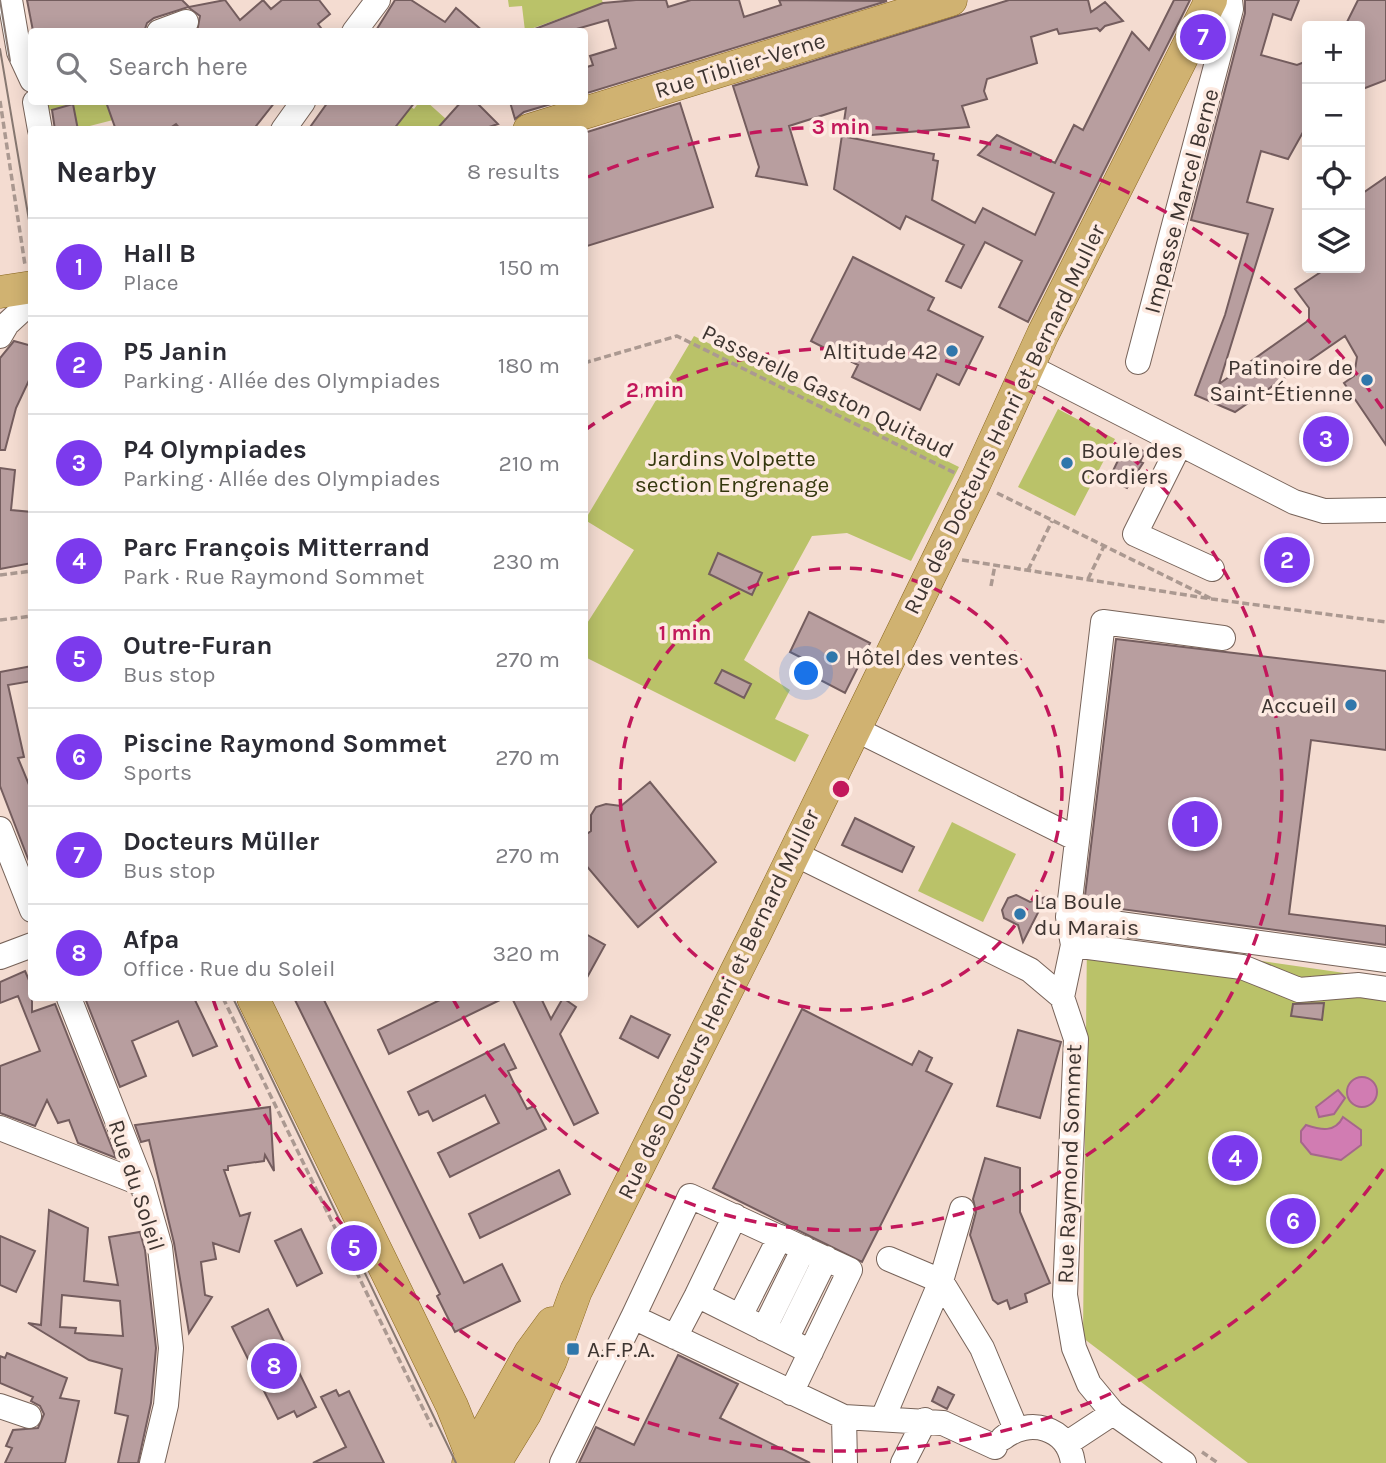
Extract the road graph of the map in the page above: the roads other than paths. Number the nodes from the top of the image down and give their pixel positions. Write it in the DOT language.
graph roads {
  1 [pos="10,0"];
  2 [pos="378,0"];
  3 [pos="1211,0"];
  4 [pos="1230,0"];
  5 [pos="931,3"];
  6 [pos="186,22"];
  7 [pos="170,28"];
  8 [pos="357,28"];
  9 [pos="28,72"];
  10 [pos="36,105"];
  11 [pos="301,105"];
  12 [pos="39,126"];
  13 [pos="286,126"];
  14 [pos="542,126"];
  15 [pos="24,294"];
  16 [pos="0,336"];
  17 [pos="1138,362"];
  18 [pos="1028,366"];
  19 [pos="1180,444"];
  20 [pos="1386,510"];
  21 [pos="1212,569"];
  22 [pos="1223,638"];
  23 [pos="853,727"];
  24 [pos="0,829"];
  25 [pos="1077,839"];
  26 [pos="793,853"];
  27 [pos="28,900"];
  28 [pos="1068,918"];
  29 [pos="1073,944"];
  30 [pos="28,947"];
  31 [pos="0,957"];
  32 [pos="1386,960"];
  33 [pos="1386,989"];
  34 [pos="1062,997"];
  35 [pos="70,1001"];
  36 [pos="254,1001"];
  37 [pos="0,1128"];
  38 [pos="142,1184"];
  39 [pos="962,1209"];
  40 [pos="736,1216"];
  41 [pos="780,1237"];
  42 [pos="815,1253"];
  43 [pos="888,1259"];
  44 [pos="941,1280"];
  45 [pos="697,1295"];
  46 [pos="740,1316"];
  47 [pos="633,1317"];
  48 [pos="775,1334"];
  49 [pos="676,1337"];
  50 [pos="811,1352"];
  51 [pos="791,1393"];
  52 [pos="0,1406"];
  53 [pos="1113,1413"];
  54 [pos="30,1416"];
  55 [pos="844,1417"];
  56 [pos="883,1418"];
  57 [pos="925,1420"];
  58 [pos="1016,1429"];
  59 [pos="1070,1454"];
  60 [pos="993,1455"];
  61 [pos="479,1461"];
  62 [pos="152,1463"];
  63 [pos="562,1463"];
  64 [pos="845,1463"];
  65 [pos="903,1463"];
  66 [pos="1184,1463"];
  1 -- 9 [label="street"];
  2 -- 8 [label="street"];
  3 -- 18 [label="main road, Rue des Docteurs Henri et Bernard Muller"];
  4 -- 17 [label="street, Impasse Marcel Berne"];
  5 -- 14 [label="main road, Rue Tiblier-Verne"];
  6 -- 7 [label="street"];
  10 -- 12 [label="street"];
  11 -- 13 [label="street"];
  15 -- 16 [label="street"];
  18 -- 19 [label="street"];
  18 -- 23 [label="main road, Rue des Docteurs Henri et Bernard Muller"];
  19 -- 20 [label="street"];
  19 -- 21 [label="street"];
  22 -- 25 [label="street"];
  23 -- 25 [label="street"];
  23 -- 26 [label="main road, Rue des Docteurs Henri et Bernard Muller"];
  24 -- 27 [label="street"];
  25 -- 28 [label="street"];
  26 -- 34 [label="street"];
  26 -- 61 [label="main road, Rue des Docteurs Henri et Bernard Muller"];
  28 -- 29 [label="street"];
  28 -- 32 [label="street"];
  29 -- 33 [label="street"];
  29 -- 34 [label="street"];
  30 -- 31 [label="street"];
  34 -- 53 [label="street, Rue Raymond Sommet"];
  35 -- 38 [label="street, Rue du Soleil"];
  36 -- 61 [label="main road"];
  37 -- 38 [label="street"];
  38 -- 62 [label="street, Rue du Soleil"];
  39 -- 44 [label="street"];
  40 -- 41 [label="street"];
  40 -- 45 [label="street"];
  40 -- 47 [label="street"];
  41 -- 42 [label="street"];
  41 -- 46 [label="street"];
  42 -- 48 [label="street"];
  42 -- 50 [label="street"];
  43 -- 44 [label="street"];
  44 -- 56 [label="street"];
  44 -- 58 [label="street"];
  45 -- 46 [label="street"];
  45 -- 49 [label="street"];
  46 -- 48 [label="street"];
  47 -- 49 [label="street"];
  47 -- 63 [label="street"];
  48 -- 50 [label="street"];
  49 -- 51 [label="street"];
  50 -- 51 [label="street"];
  51 -- 55 [label="street"];
  52 -- 54 [label="street"];
  53 -- 59 [label="street"];
  53 -- 66 [label="street, Rue Raymond Sommet"];
  55 -- 56 [label="street"];
  55 -- 64 [label="street"];
  56 -- 57 [label="street"];
  57 -- 60 [label="street"];
  57 -- 65 [label="street"];
  58 -- 59 [label="street"];
  58 -- 60 [label="street"];
}
